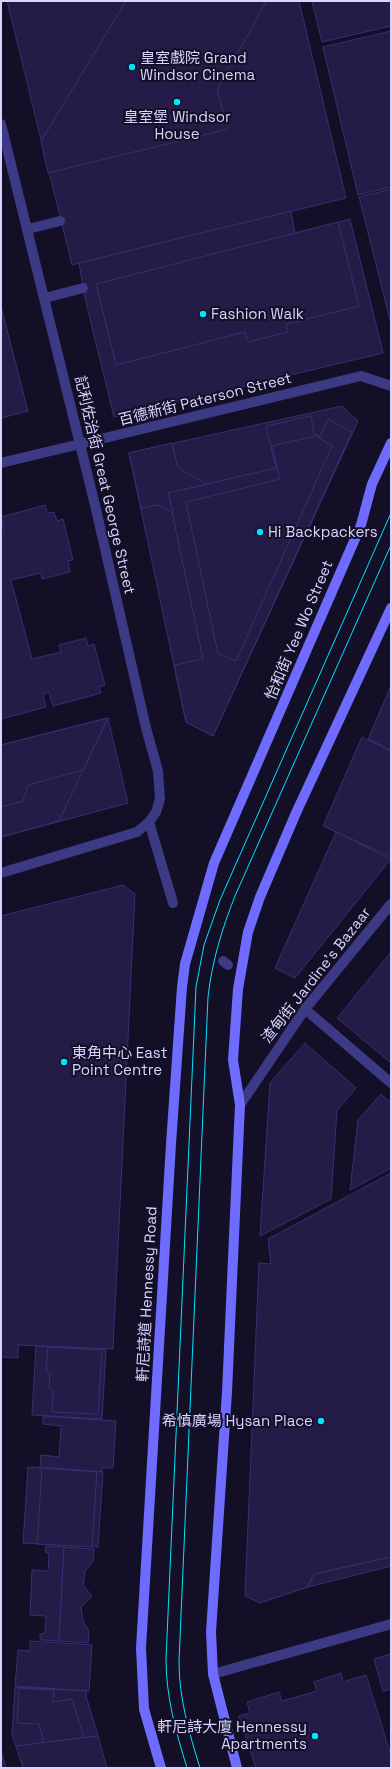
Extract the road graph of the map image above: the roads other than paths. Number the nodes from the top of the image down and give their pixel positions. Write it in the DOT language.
graph roads {
  1 [pos="1,124"];
  2 [pos="60,221"];
  3 [pos="28,229"];
  4 [pos="83,288"];
  5 [pos="45,298"];
  6 [pos="391,386"];
  7 [pos="391,443"];
  8 [pos="80,444"];
  9 [pos="1,463"];
  10 [pos="391,608"];
  11 [pos="149,822"];
  12 [pos="229,828"];
  13 [pos="1,873"];
  14 [pos="173,903"];
  15 [pos="391,904"];
  16 [pos="304,1009"];
  17 [pos="391,1083"];
  18 [pos="240,1105"];
  19 [pos="391,1624"];
  20 [pos="213,1674"];
  21 [pos="161,1768"];
  22 [pos="237,1768"];
  1 -- 3 [label="street, 記利佐治街 Great George Street"];
  2 -- 3 [label="street"];
  3 -- 5 [label="street, 記利佐治街 Great George Street"];
  4 -- 5 [label="street"];
  5 -- 8 [label="street, 記利佐治街 Great George Street"];
  6 -- 8 [label="street, 百德新街 Paterson Street"];
  7 -- 12 [label="main road, 怡和街 Yee Wo Street"];
  8 -- 9 [label="street, 百德新街 Paterson Street"];
  8 -- 11 [label="street, 記利佐治街 Great George Street"];
  10 -- 18 [label="main road"];
  11 -- 13 [label="street, 記利佐治街 Great George Street"];
  11 -- 14 [label="street"];
  12 -- 21 [label="main road, 軒尼詩道 Hennessy Road"];
  15 -- 16 [label="street, 渣甸街 Jardine's Bazaar"];
  16 -- 17 [label="street"];
  16 -- 18 [label="street, 渣甸街 Jardine's Bazaar"];
  18 -- 20 [label="main road"];
  19 -- 20 [label="street"];
  20 -- 22 [label="main road"];
}
